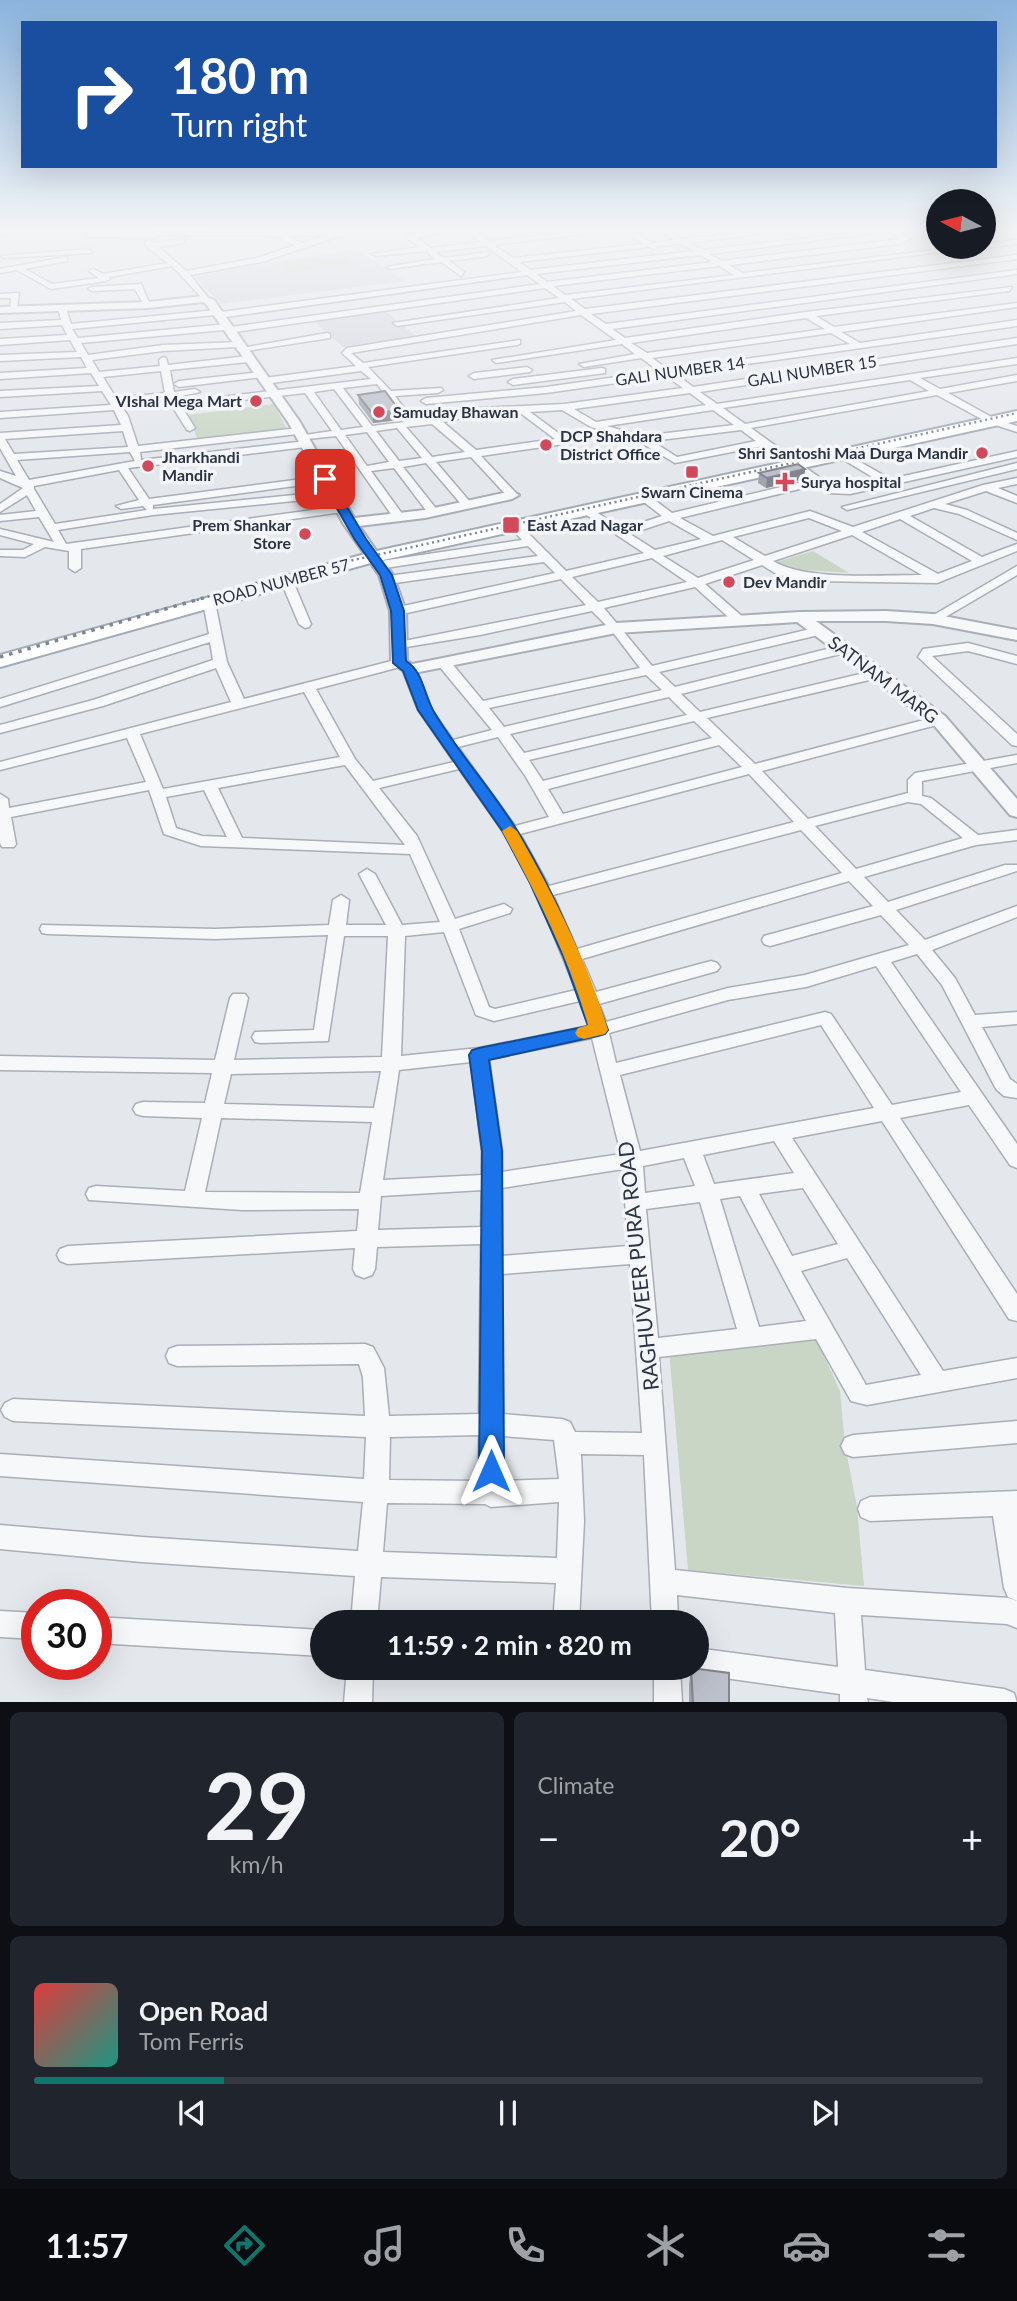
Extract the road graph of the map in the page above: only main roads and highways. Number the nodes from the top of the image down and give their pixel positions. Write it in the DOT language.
graph roads {
  1 [pos="1017,410"];
  2 [pos="1001,422"];
  3 [pos="785,459"];
  4 [pos="371,555"];
  5 [pos="0,645"];
  6 [pos="0,661"];
  1 -- 2 [label="main road, ROAD NUMBER 57"];
  2 -- 3 [label="main road, ROAD NUMBER 57"];
  2 -- 3 [label="main road, ROAD NUMBER 57"];
  3 -- 4 [label="main road"];
  3 -- 4 [label="main road, ROAD NUMBER 57"];
  4 -- 5 [label="main road"];
  4 -- 6 [label="main road, ROAD NUMBER 57"];
}
